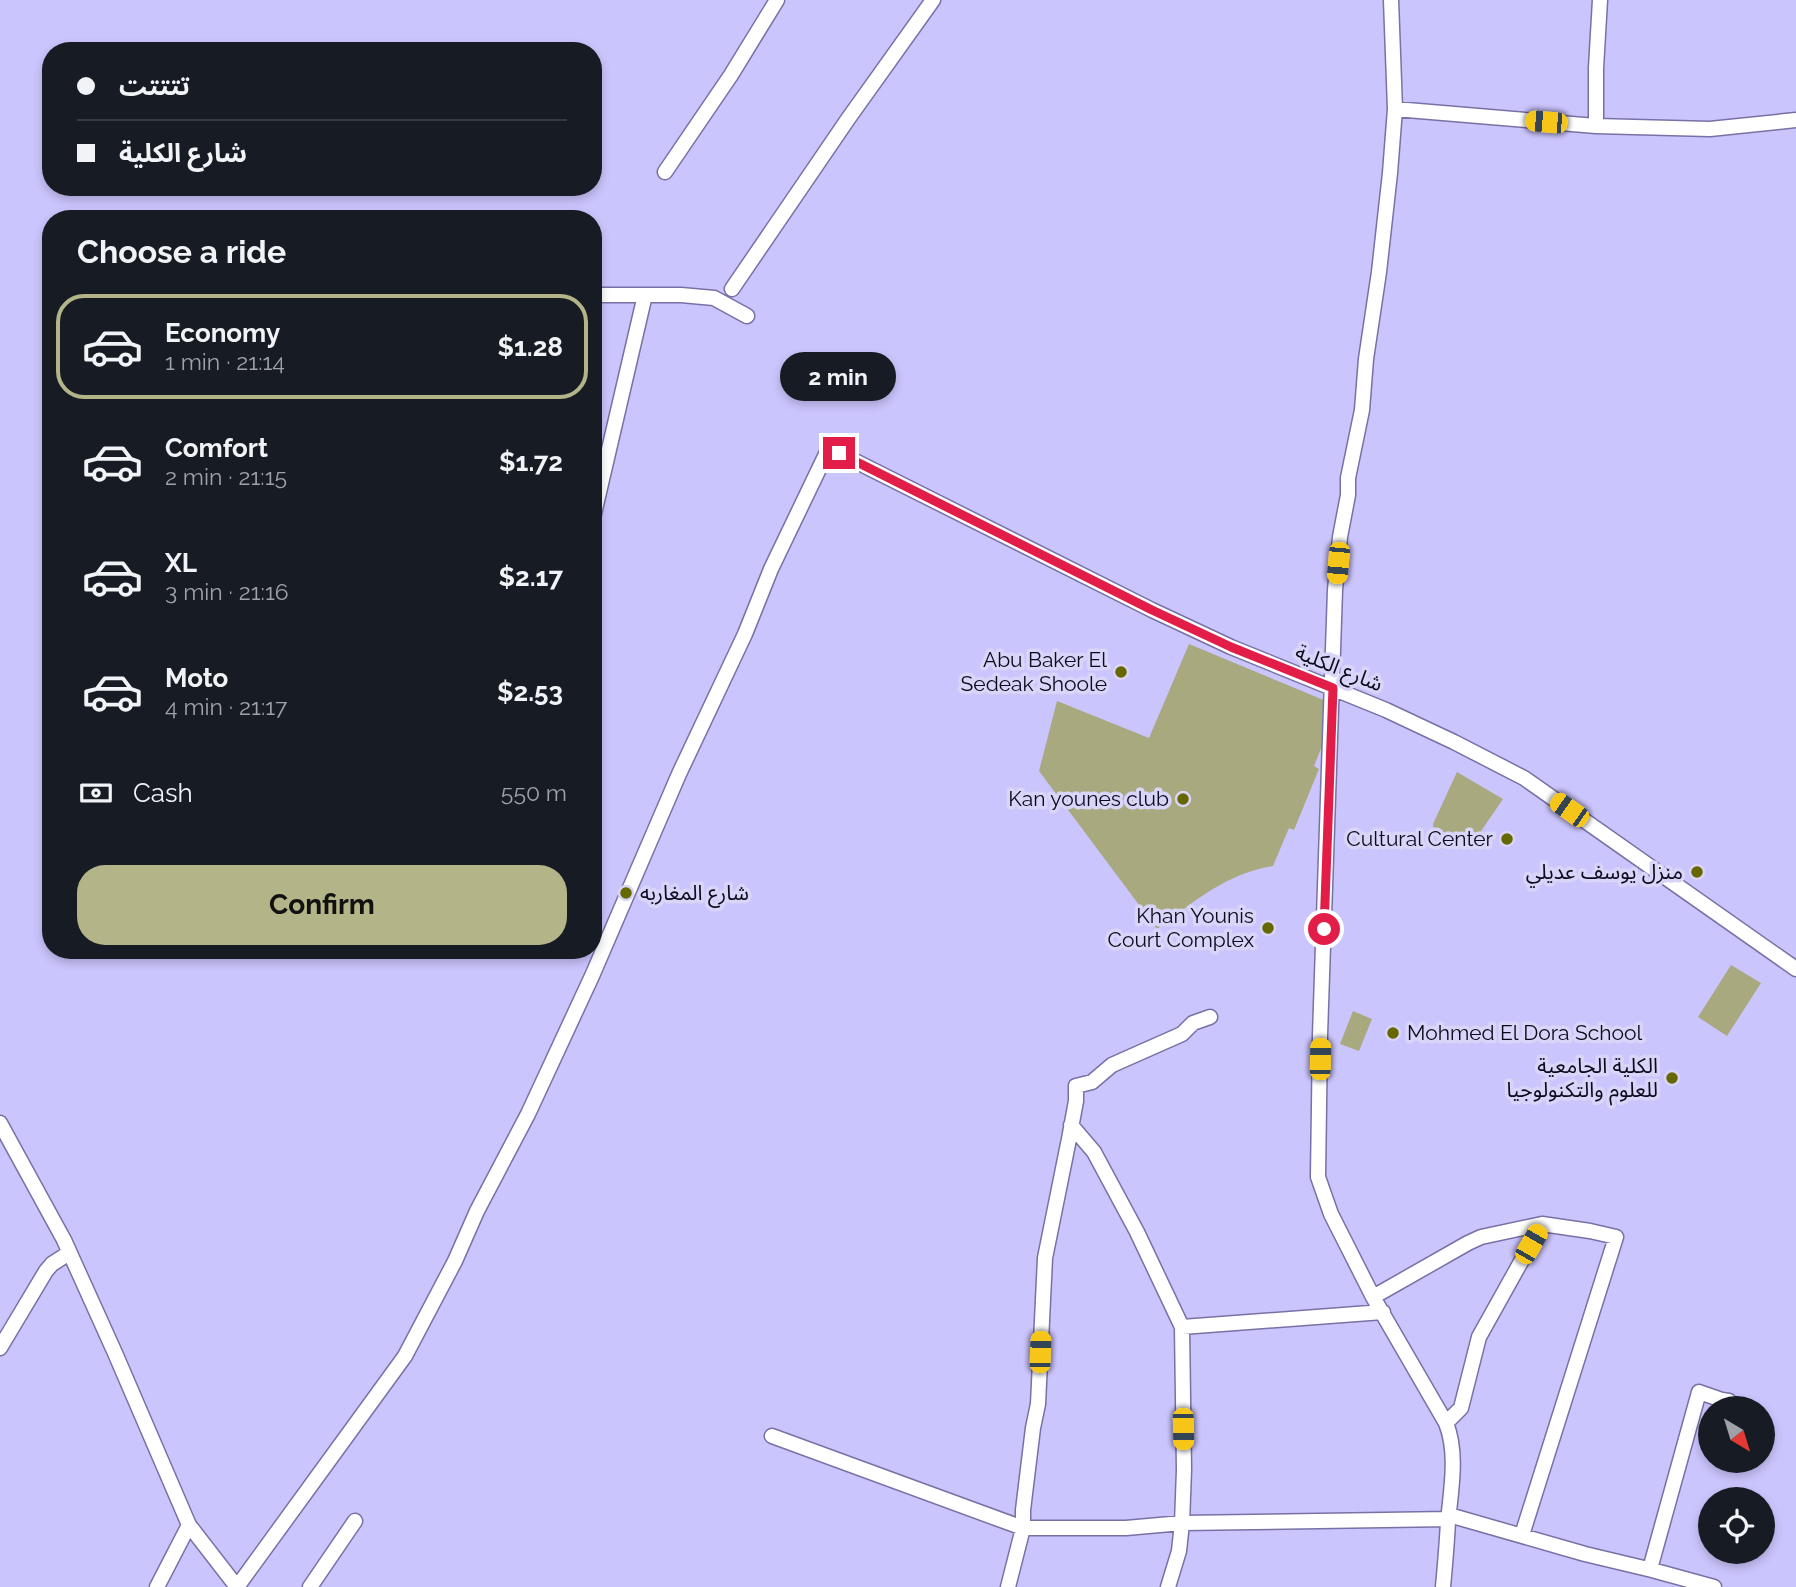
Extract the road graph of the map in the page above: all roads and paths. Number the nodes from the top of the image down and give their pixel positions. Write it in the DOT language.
graph roads {
  1 [pos="777,0"];
  2 [pos="933,0"];
  3 [pos="1391,0"];
  4 [pos="1600,0"];
  5 [pos="1395,109"];
  6 [pos="1796,120"];
  7 [pos="1596,126"];
  8 [pos="665,172"];
  9 [pos="732,289"];
  10 [pos="602,295"];
  11 [pos="645,295"];
  12 [pos="747,316"];
  13 [pos="602,479"];
  14 [pos="1333,688"];
  15 [pos="602,953"];
  16 [pos="599,959"];
  17 [pos="1796,969"];
  18 [pos="1210,1017"];
  19 [pos="1071,1125"];
  20 [pos="1,1127"];
  21 [pos="1542,1224"];
  22 [pos="69,1253"];
  23 [pos="1373,1297"];
  24 [pos="1383,1312"];
  25 [pos="1182,1327"];
  26 [pos="0,1348"];
  27 [pos="1710,1396"];
  28 [pos="1446,1423"];
  29 [pos="772,1436"];
  30 [pos="1449,1517"];
  31 [pos="355,1521"];
  32 [pos="1182,1523"];
  33 [pos="189,1525"];
  34 [pos="1023,1528"];
  35 [pos="1522,1535"];
  36 [pos="1650,1569"];
  37 [pos="157,1587"];
  38 [pos="237,1587"];
  39 [pos="310,1587"];
  40 [pos="1008,1587"];
  41 [pos="1168,1587"];
  42 [pos="1443,1587"];
  43 [pos="1714,1587"];
  1 -- 8 [label="street"];
  2 -- 9 [label="street"];
  3 -- 5 [label="street"];
  4 -- 7 [label="street"];
  5 -- 7 [label="street"];
  5 -- 14 [label="street"];
  6 -- 7 [label="street"];
  10 -- 11 [label="street"];
  11 -- 12 [label="street"];
  11 -- 13 [label="street"];
  14 -- 15 [label="street, شارع الكلية"];
  14 -- 17 [label="street, شارع الكلية"];
  14 -- 23 [label="street"];
  16 -- 38 [label="street, شارع الكلية"];
  18 -- 19 [label="street"];
  19 -- 25 [label="street"];
  19 -- 34 [label="street"];
  20 -- 22 [label="street"];
  21 -- 23 [label="street"];
  21 -- 28 [label="street"];
  21 -- 35 [label="street"];
  22 -- 26 [label="street"];
  22 -- 33 [label="street"];
  23 -- 24 [label="street"];
  24 -- 25 [label="street"];
  24 -- 28 [label="street"];
  25 -- 32 [label="street"];
  27 -- 36 [label="street"];
  28 -- 30 [label="street"];
  29 -- 34 [label="street"];
  30 -- 32 [label="street"];
  30 -- 35 [label="street"];
  30 -- 42 [label="street"];
  31 -- 39 [label="street"];
  32 -- 34 [label="street"];
  32 -- 41 [label="street"];
  33 -- 37 [label="street"];
  33 -- 38 [label="street"];
  34 -- 40 [label="street"];
  35 -- 36 [label="street"];
  36 -- 43 [label="street"];
}
